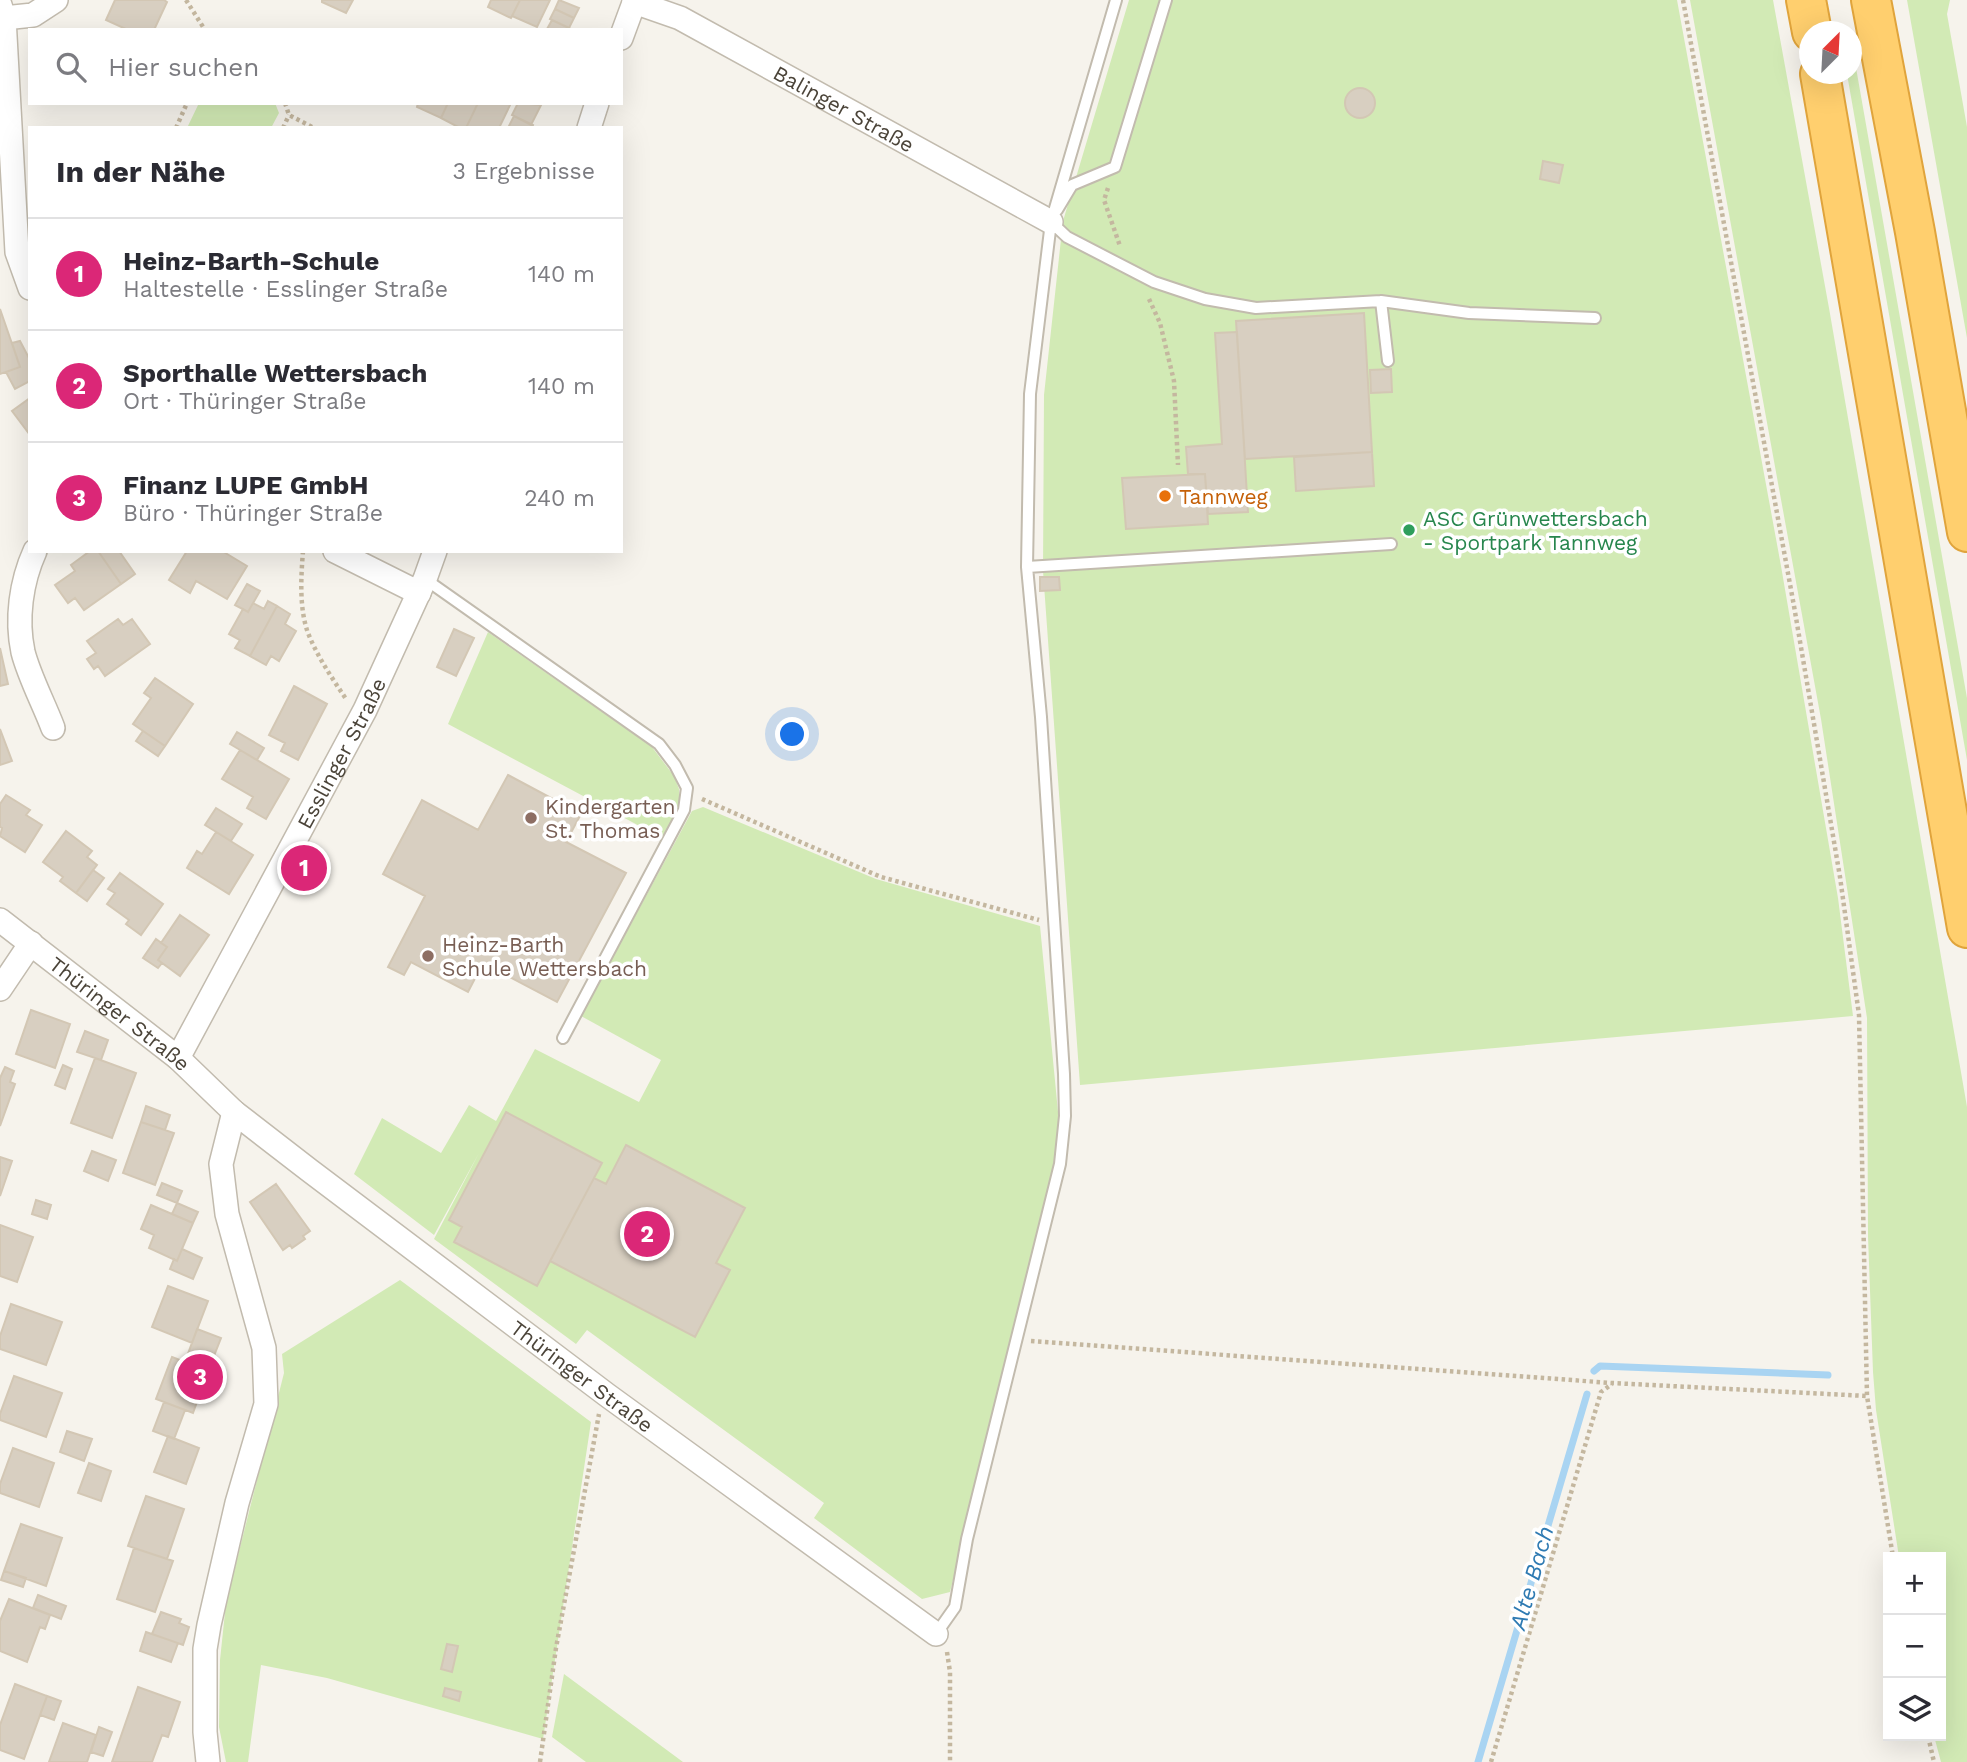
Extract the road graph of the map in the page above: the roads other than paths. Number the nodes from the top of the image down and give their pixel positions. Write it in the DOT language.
graph roads {
  1 [pos="56,0"];
  2 [pos="1116,0"];
  3 [pos="1166,0"];
  4 [pos="1806,0"];
  5 [pos="1871,0"];
  6 [pos="633,1"];
  7 [pos="2,12"];
  8 [pos="1810,21"];
  9 [pos="623,32"];
  10 [pos="1821,84"];
  11 [pos="596,105"];
  12 [pos="590,126"];
  13 [pos="1051,222"];
  14 [pos="8,255"];
  15 [pos="28,285"];
  16 [pos="1381,301"];
  17 [pos="1595,318"];
  18 [pos="1388,361"];
  19 [pos="1967,532"];
  20 [pos="1391,544"];
  21 [pos="34,553"];
  22 [pos="340,553"];
  23 [pos="434,553"];
  24 [pos="1027,567"];
  25 [pos="422,586"];
  26 [pos="53,728"];
  27 [pos="0,920"];
  28 [pos="1967,928"];
  29 [pos="30,943"];
  30 [pos="0,989"];
  31 [pos="563,1038"];
  32 [pos="178,1058"];
  33 [pos="234,1112"];
  34 [pos="936,1634"];
  35 [pos="208,1762"];
  1 -- 7 [label="street"];
  2 -- 13 [label="lane"];
  3 -- 13 [label="lane"];
  4 -- 8 [label="highway"];
  5 -- 19 [label="highway"];
  6 -- 9 [label="street"];
  6 -- 13 [label="street, Balinger Straße"];
  7 -- 14 [label="street"];
  10 -- 28 [label="highway"];
  11 -- 12 [label="street"];
  13 -- 16 [label="lane"];
  13 -- 24 [label="lane"];
  14 -- 15 [label="street"];
  16 -- 17 [label="lane"];
  16 -- 18 [label="lane"];
  20 -- 24 [label="lane"];
  21 -- 26 [label="street"];
  22 -- 25 [label="street"];
  23 -- 25 [label="street, Esslinger Straße"];
  24 -- 34 [label="lane"];
  25 -- 31 [label="lane"];
  25 -- 32 [label="street, Esslinger Straße"];
  27 -- 29 [label="street, Thüringer Straße"];
  29 -- 30 [label="street"];
  29 -- 32 [label="street, Thüringer Straße"];
  32 -- 33 [label="street, Thüringer Straße"];
  33 -- 34 [label="street, Thüringer Straße"];
  33 -- 35 [label="street"];
}
